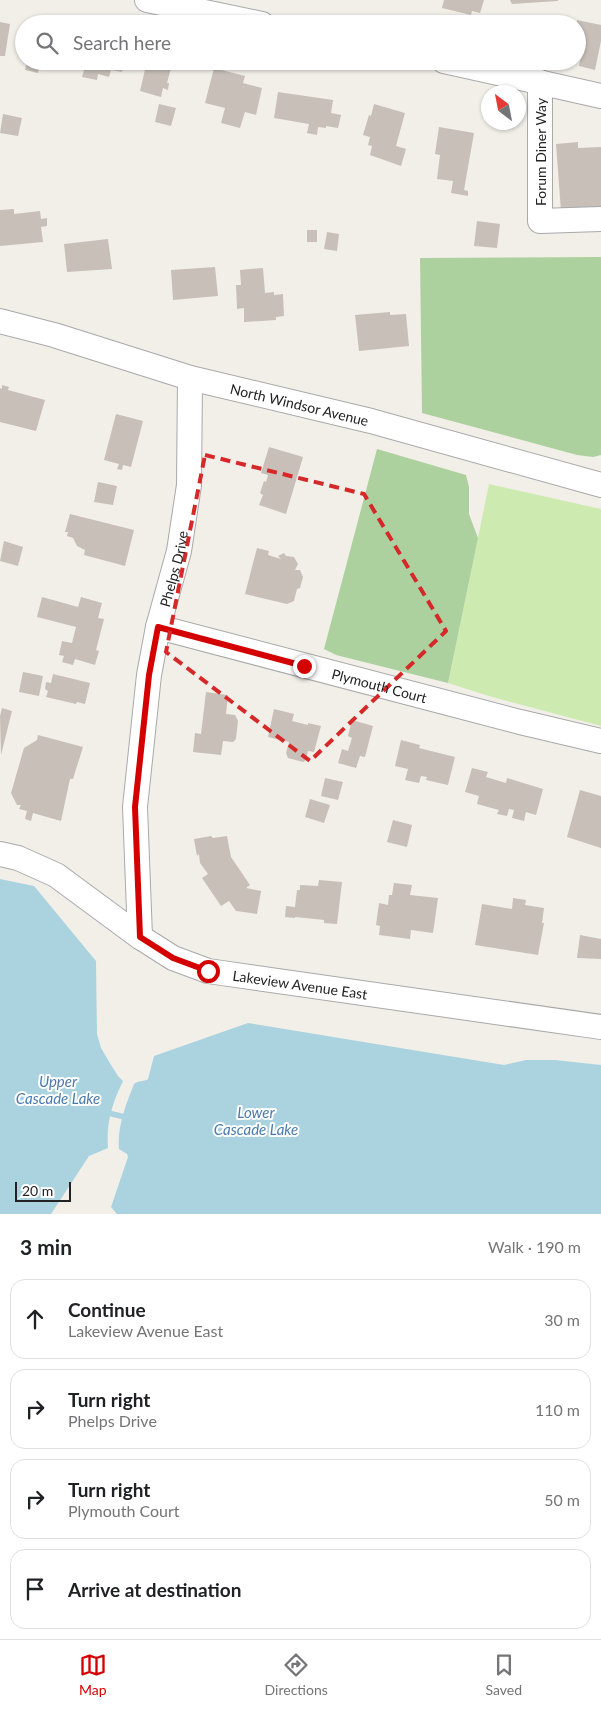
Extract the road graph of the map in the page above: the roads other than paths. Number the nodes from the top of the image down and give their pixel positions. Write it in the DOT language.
graph roads {
  1 [pos="147,0"];
  2 [pos="219,15"];
  3 [pos="485,70"];
  4 [pos="540,82"];
  5 [pos="601,96"];
  6 [pos="601,219"];
  7 [pos="0,321"];
  8 [pos="190,378"];
  9 [pos="601,484"];
  10 [pos="158,627"];
  11 [pos="601,741"];
  12 [pos="0,854"];
  13 [pos="140,937"];
  14 [pos="601,1027"];
  1 -- 2 [label="street"];
  3 -- 4 [label="street"];
  4 -- 5 [label="street"];
  4 -- 6 [label="street, Forum Diner Way"];
  7 -- 8 [label="street, North Windsor Avenue"];
  8 -- 9 [label="street, North Windsor Avenue"];
  8 -- 10 [label="street, Phelps Drive"];
  10 -- 11 [label="street, Plymouth Court"];
  10 -- 13 [label="street, Phelps Drive"];
  12 -- 13 [label="street, Lakeview Avenue East"];
  13 -- 14 [label="street, Lakeview Avenue East"];
}
